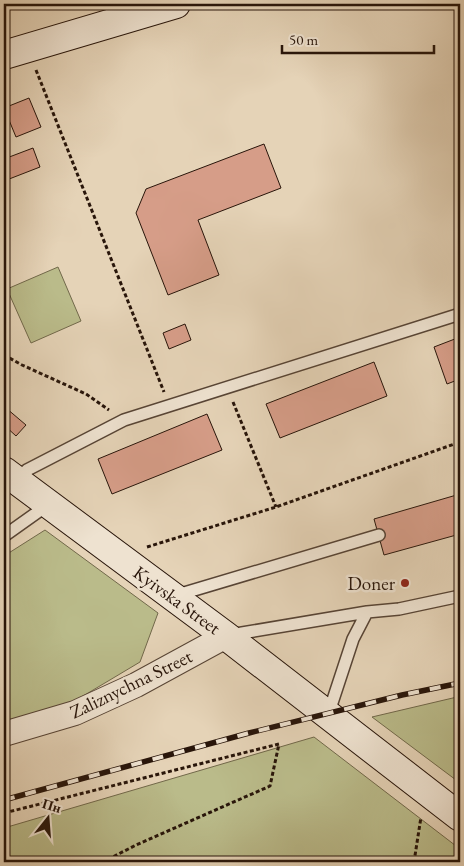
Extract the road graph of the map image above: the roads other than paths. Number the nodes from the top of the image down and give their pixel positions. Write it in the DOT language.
graph roads {
  1 [pos="176,4"];
  2 [pos="16,52"];
  3 [pos="460,314"];
  4 [pos="9,475"];
  5 [pos="49,504"];
  6 [pos="379,535"];
  7 [pos="4,536"];
  8 [pos="173,596"];
  9 [pos="460,596"];
  10 [pos="367,612"];
  11 [pos="226,636"];
  12 [pos="328,715"];
  13 [pos="4,734"];
  14 [pos="460,817"];
  1 -- 2 [label="street"];
  3 -- 4 [label="lane"];
  4 -- 5 [label="street, Kyivska Street"];
  5 -- 7 [label="lane"];
  5 -- 8 [label="street, Kyivska Street"];
  6 -- 8 [label="lane"];
  8 -- 11 [label="street, Kyivska Street"];
  9 -- 10 [label="lane"];
  10 -- 11 [label="lane"];
  10 -- 12 [label="lane"];
  11 -- 12 [label="street, Kyivska Street"];
  11 -- 13 [label="street, Zaliznychna Street"];
  12 -- 14 [label="street, Kyivska Street"];
}
